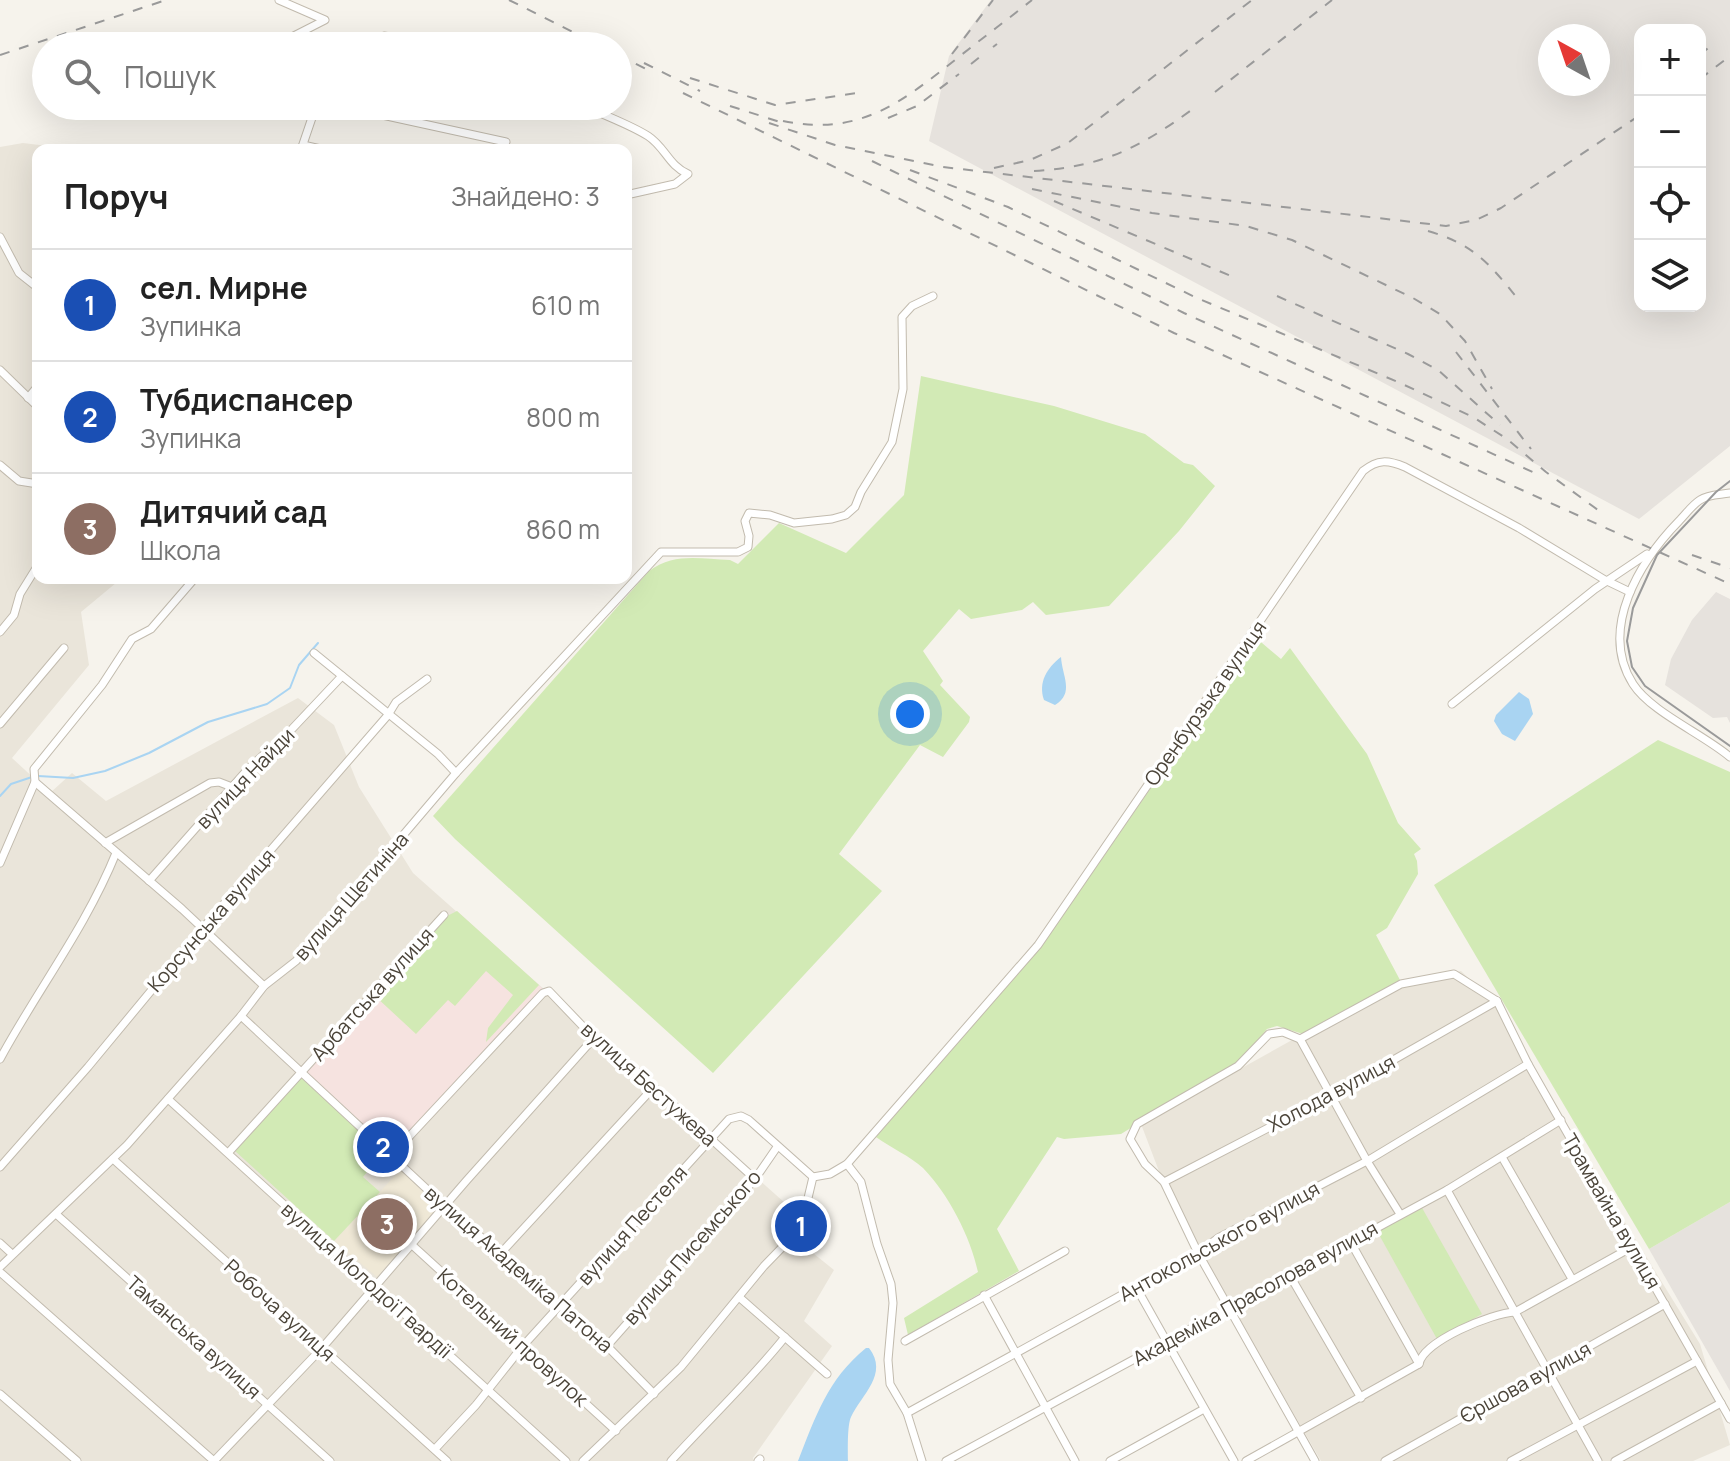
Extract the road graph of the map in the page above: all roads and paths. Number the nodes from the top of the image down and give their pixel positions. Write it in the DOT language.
graph roads {
  1 [pos="279,0"];
  2 [pos="301,32"];
  3 [pos="311,120"];
  4 [pos="405,120"];
  5 [pos="614,120"];
  6 [pos="506,142"];
  7 [pos="303,144"];
  8 [pos="632,194"];
  9 [pos="0,237"];
  10 [pos="32,283"];
  11 [pos="933,296"];
  12 [pos="0,370"];
  13 [pos="32,393"];
  14 [pos="28,398"];
  15 [pos="32,402"];
  16 [pos="0,465"];
  17 [pos="32,483"];
  18 [pos="1730,493"];
  19 [pos="1650,553"];
  20 [pos="32,575"];
  21 [pos="1607,581"];
  22 [pos="632,583"];
  23 [pos="190,584"];
  24 [pos="631,584"];
  25 [pos="1630,592"];
  26 [pos="0,632"];
  27 [pos="64,648"];
  28 [pos="314,653"];
  29 [pos="342,676"];
  30 [pos="427,679"];
  31 [pos="1452,704"];
  32 [pos="388,715"];
  33 [pos="0,724"];
  34 [pos="1730,757"];
  35 [pos="456,773"];
  36 [pos="35,782"];
  37 [pos="232,787"];
  38 [pos="105,843"];
  39 [pos="116,853"];
  40 [pos="0,863"];
  41 [pos="149,881"];
  42 [pos="444,915"];
  43 [pos="203,928"];
  44 [pos="264,986"];
  45 [pos="1497,1001"];
  46 [pos="241,1016"];
  47 [pos="594,1038"];
  48 [pos="1300,1039"];
  49 [pos="0,1059"];
  50 [pos="1528,1064"];
  51 [pos="301,1072"];
  52 [pos="653,1088"];
  53 [pos="1330,1096"];
  54 [pos="168,1099"];
  55 [pos="1561,1120"];
  56 [pos="710,1138"];
  57 [pos="777,1147"];
  58 [pos="229,1152"];
  59 [pos="392,1155"];
  60 [pos="1502,1157"];
  61 [pos="113,1159"];
  62 [pos="1367,1161"];
  63 [pos="847,1164"];
  64 [pos="0,1167"];
  65 [pos="813,1177"];
  66 [pos="755,1179"];
  67 [pos="1164,1182"];
  68 [pos="1447,1190"];
  69 [pos="445,1206"];
  70 [pos="56,1214"];
  71 [pos="1400,1214"];
  72 [pos="1350,1241"];
  73 [pos="0,1243"];
  74 [pos="411,1244"];
  75 [pos="1632,1247"];
  76 [pos="1065,1251"];
  77 [pos="1198,1253"];
  78 [pos="12,1254"];
  79 [pos="500,1254"];
  80 [pos="0,1270"];
  81 [pos="1289,1274"];
  82 [pos="1572,1279"];
  83 [pos="376,1287"];
  84 [pos="1136,1287"];
  85 [pos="984,1295"];
  86 [pos="739,1297"];
  87 [pos="1665,1304"];
  88 [pos="559,1305"];
  89 [pos="1228,1307"];
  90 [pos="1515,1312"];
  91 [pos="785,1337"];
  92 [pos="905,1341"];
  93 [pos="1165,1342"];
  94 [pos="607,1346"];
  95 [pos="522,1347"];
  96 [pos="322,1348"];
  97 [pos="1015,1353"];
  98 [pos="1697,1361"];
  99 [pos="1419,1364"];
  100 [pos="1547,1369"];
  101 [pos="827,1374"];
  102 [pos="488,1390"];
  103 [pos="0,1394"];
  104 [pos="654,1394"];
  105 [pos="1361,1398"];
  106 [pos="268,1403"];
  107 [pos="1721,1403"];
  108 [pos="1045,1409"];
  109 [pos="1204,1409"];
  110 [pos="907,1413"];
  111 [pos="1730,1419"];
  112 [pos="1577,1424"];
  113 [pos="616,1431"];
  114 [pos="1299,1432"];
  115 [pos="435,1449"];
  116 [pos="77,1461"];
  117 [pos="214,1461"];
  118 [pos="330,1461"];
  119 [pos="447,1461"];
  120 [pos="566,1461"];
  121 [pos="583,1461"];
  122 [pos="671,1461"];
  123 [pos="922,1461"];
  124 [pos="946,1461"];
  125 [pos="1075,1461"];
  126 [pos="1110,1461"];
  127 [pos="1234,1461"];
  128 [pos="1246,1461"];
  129 [pos="1315,1461"];
  130 [pos="1385,1461"];
  131 [pos="1511,1461"];
  132 [pos="1598,1461"];
  133 [pos="1615,1461"];
  1 -- 2 [label="street"];
  3 -- 7 [label="street"];
  4 -- 6 [label="street"];
  5 -- 8 [label="street"];
  9 -- 10 [label="street"];
  11 -- 22 [label="street, вулиця Щетиніна"];
  12 -- 14 [label="street"];
  13 -- 14 [label="street"];
  14 -- 15 [label="street"];
  16 -- 17 [label="street"];
  18 -- 19 [label="street"];
  19 -- 21 [label="street"];
  19 -- 25 [label="street"];
  20 -- 26 [label="street"];
  21 -- 25 [label="street, Оренбурзька вулиця"];
  21 -- 31 [label="street"];
  21 -- 63 [label="street, Оренбурзька вулиця"];
  23 -- 36 [label="street"];
  24 -- 35 [label="street, вулиця Щетиніна"];
  25 -- 34 [label="street"];
  27 -- 33 [label="street"];
  28 -- 29 [label="street"];
  29 -- 32 [label="street"];
  29 -- 37 [label="street, вулиця Найди"];
  30 -- 32 [label="street, Корсунська вулиця"];
  32 -- 35 [label="street"];
  32 -- 43 [label="street, Корсунська вулиця"];
  35 -- 44 [label="street, вулиця Щетиніна"];
  36 -- 38 [label="street"];
  36 -- 40 [label="street"];
  37 -- 38 [label="street"];
  37 -- 41 [label="street, вулиця Найди"];
  38 -- 39 [label="street"];
  39 -- 41 [label="street"];
  39 -- 49 [label="street"];
  41 -- 43 [label="street"];
  42 -- 51 [label="street, Арбатська вулиця"];
  43 -- 44 [label="street"];
  43 -- 64 [label="street, Корсунська вулиця"];
  44 -- 46 [label="street, вулиця Щетиніна"];
  45 -- 48 [label="street"];
  45 -- 50 [label="street, Трамвайна вулиця"];
  45 -- 53 [label="street, Холода вулиця"];
  46 -- 51 [label="street, вулиця Академіка Патона"];
  46 -- 54 [label="street, вулиця Щетиніна"];
  47 -- 52 [label="street, вулиця Бестужева"];
  47 -- 59 [label="street, вулиця Бестужева"];
  47 -- 69 [label="street"];
  48 -- 53 [label="street"];
  48 -- 67 [label="street"];
  50 -- 55 [label="street, Трамвайна вулиця"];
  50 -- 62 [label="street, Антокольського вулиця"];
  51 -- 58 [label="street, Арбатська вулиця"];
  51 -- 59 [label="street, вулиця Академіка Патона"];
  52 -- 56 [label="street, вулиця Бестужева"];
  52 -- 79 [label="street"];
  53 -- 62 [label="street"];
  53 -- 67 [label="street, Холода вулиця"];
  54 -- 58 [label="street, вулиця Молодої Гвардії"];
  54 -- 61 [label="street, вулиця Щетиніна"];
  55 -- 60 [label="street, Академіка Прасолова вулиця"];
  55 -- 75 [label="street, Трамвайна вулиця"];
  56 -- 57 [label="street, вулиця Пестеля"];
  56 -- 66 [label="street, вулиця Бестужева"];
  56 -- 88 [label="street, вулиця Пестеля"];
  57 -- 65 [label="street"];
  57 -- 66 [label="street, вулиця Писемського"];
  58 -- 83 [label="street, вулиця Молодої Гвардії"];
  59 -- 69 [label="street, вулиця Академіка Патона"];
  60 -- 68 [label="street, Академіка Прасолова вулиця"];
  60 -- 82 [label="street"];
  61 -- 70 [label="street, вулиця Щетиніна"];
  61 -- 96 [label="street, Робоча вулиця"];
  62 -- 71 [label="street"];
  62 -- 77 [label="street, Антокольського вулиця"];
  63 -- 65 [label="street"];
  63 -- 110 [label="street"];
  65 -- 86 [label="street"];
  66 -- 94 [label="street, вулиця Писемського"];
  67 -- 77 [label="street"];
  68 -- 71 [label="street, Академіка Прасолова вулиця"];
  68 -- 90 [label="street"];
  69 -- 74 [label="street"];
  69 -- 79 [label="street, вулиця Академіка Патона"];
  70 -- 78 [label="street, вулиця Щетиніна"];
  70 -- 106 [label="street, Таманська вулиця"];
  71 -- 72 [label="street, Академіка Прасолова вулиця"];
  72 -- 81 [label="street, Академіка Прасолова вулиця"];
  72 -- 99 [label="street"];
  73 -- 78 [label="street"];
  74 -- 83 [label="street"];
  74 -- 95 [label="street, Котельний провулок"];
  75 -- 82 [label="street"];
  75 -- 87 [label="street, Трамвайна вулиця"];
  76 -- 85 [label="street"];
  77 -- 84 [label="street, Антокольського вулиця"];
  77 -- 89 [label="street"];
  78 -- 80 [label="street, вулиця Щетиніна"];
  79 -- 88 [label="street, вулиця Академіка Патона"];
  80 -- 117 [label="street"];
  81 -- 89 [label="street, Академіка Прасолова вулиця"];
  81 -- 105 [label="street"];
  82 -- 90 [label="street"];
  83 -- 96 [label="street"];
  83 -- 102 [label="street, вулиця Молодої Гвардії"];
  84 -- 93 [label="street"];
  84 -- 97 [label="street, Антокольського вулиця"];
  85 -- 92 [label="street"];
  85 -- 97 [label="street"];
  86 -- 91 [label="street"];
  86 -- 104 [label="street"];
  87 -- 98 [label="street, Трамвайна вулиця"];
  87 -- 100 [label="street, Єршова вулиця"];
  88 -- 94 [label="street, вулиця Академіка Патона"];
  88 -- 95 [label="street, вулиця Пестеля"];
  89 -- 93 [label="street, Академіка Прасолова вулиця"];
  89 -- 114 [label="street"];
  90 -- 99 [label="street"];
  90 -- 100 [label="street"];
  91 -- 101 [label="street"];
  91 -- 122 [label="street"];
  93 -- 108 [label="street, Академіка Прасолова вулиця"];
  93 -- 109 [label="street"];
  94 -- 104 [label="street, вулиця Академіка Патона"];
  95 -- 102 [label="street, вулиця Пестеля"];
  95 -- 113 [label="street, Котельний провулок"];
  96 -- 106 [label="street"];
  96 -- 115 [label="street, Робоча вулиця"];
  97 -- 108 [label="street"];
  97 -- 110 [label="street, Антокольського вулиця"];
  98 -- 107 [label="street, Трамвайна вулиця"];
  98 -- 112 [label="street"];
  99 -- 105 [label="street"];
  100 -- 112 [label="street"];
  100 -- 130 [label="street, Єршова вулиця"];
  102 -- 115 [label="street, вулиця Пестеля"];
  102 -- 120 [label="street, вулиця Молодої Гвардії"];
  103 -- 116 [label="street"];
  104 -- 113 [label="street"];
  105 -- 114 [label="street"];
  106 -- 117 [label="street"];
  106 -- 118 [label="street, Таманська вулиця"];
  107 -- 111 [label="street, Трамвайна вулиця"];
  107 -- 133 [label="street"];
  108 -- 124 [label="street, Академіка Прасолова вулиця"];
  108 -- 125 [label="street"];
  109 -- 126 [label="street"];
  109 -- 127 [label="street"];
  110 -- 123 [label="street"];
  112 -- 131 [label="street"];
  112 -- 132 [label="street"];
  113 -- 121 [label="street"];
  114 -- 128 [label="street"];
  114 -- 129 [label="street"];
  115 -- 119 [label="street, Робоча вулиця"];
}
